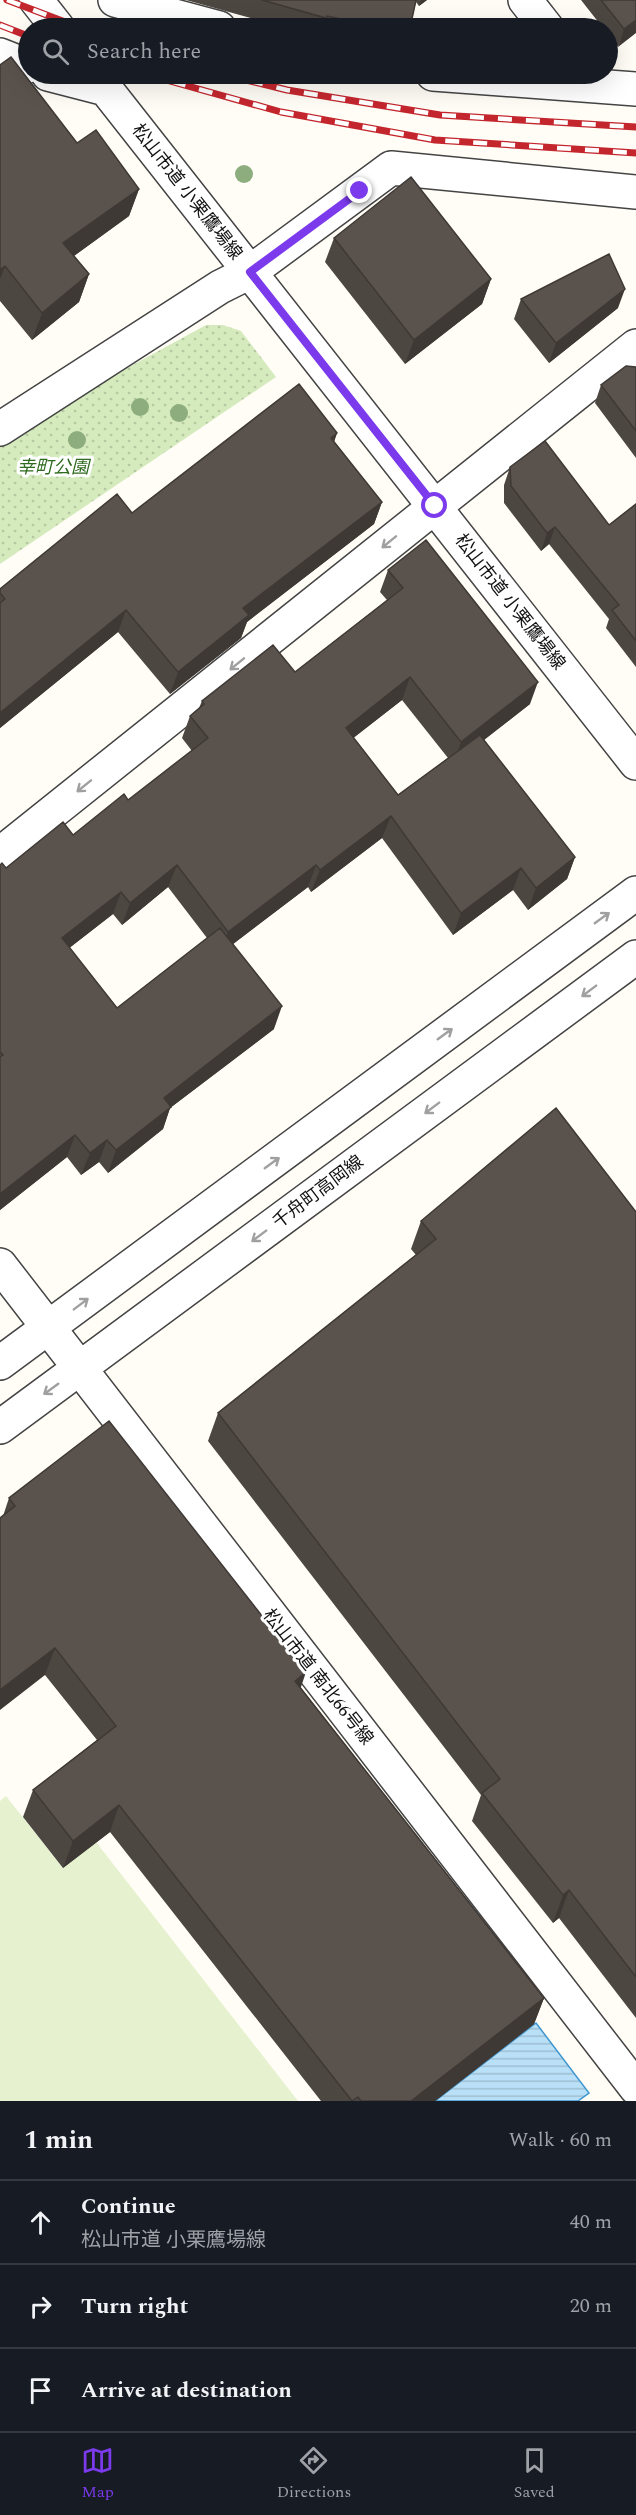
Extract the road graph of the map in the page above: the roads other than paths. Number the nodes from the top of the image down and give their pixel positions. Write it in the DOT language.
graph roads {
  1 [pos="36,0"];
  2 [pos="115,0"];
  3 [pos="525,0"];
  4 [pos="50,18"];
  5 [pos="182,18"];
  6 [pos="539,18"];
  7 [pos="0,55"];
  8 [pos="18,62"];
  9 [pos="102,84"];
  10 [pos="614,84"];
  11 [pos="636,88"];
  12 [pos="636,192"];
  13 [pos="250,272"];
  14 [pos="636,345"];
  15 [pos="0,429"];
  16 [pos="435,506"];
  17 [pos="636,763"];
  18 [pos="0,854"];
  19 [pos="636,894"];
  20 [pos="636,957"];
  21 [pos="0,1265"];
  22 [pos="49,1327"];
  23 [pos="0,1363"];
  24 [pos="80,1369"];
  25 [pos="0,1426"];
  26 [pos="636,2089"];
  27 [pos="624,2101"];
  1 -- 4 [label="street"];
  2 -- 5 [label="street"];
  3 -- 6 [label="street"];
  7 -- 8 [label="street"];
  9 -- 13 [label="street, 松山市道 小栗鷹場線"];
  10 -- 11 [label="street"];
  12 -- 13 [label="street"];
  13 -- 15 [label="street"];
  13 -- 16 [label="street, 松山市道 小栗鷹場線"];
  14 -- 16 [label="street"];
  16 -- 17 [label="street, 松山市道 小栗鷹場線"];
  16 -- 18 [label="street, one-way"];
  22 -- 19 [label="street, one-way"];
  20 -- 24 [label="street, 千舟町高岡線, one-way"];
  21 -- 22 [label="street, 松山市道 南北66号線"];
  22 -- 23 [label="street"];
  22 -- 24 [label="street, 松山市道 南北66号線"];
  24 -- 25 [label="street, 千舟町高岡線, one-way"];
  24 -- 26 [label="street, 松山市道 南北66号線"];
  26 -- 27 [label="street"];
}
